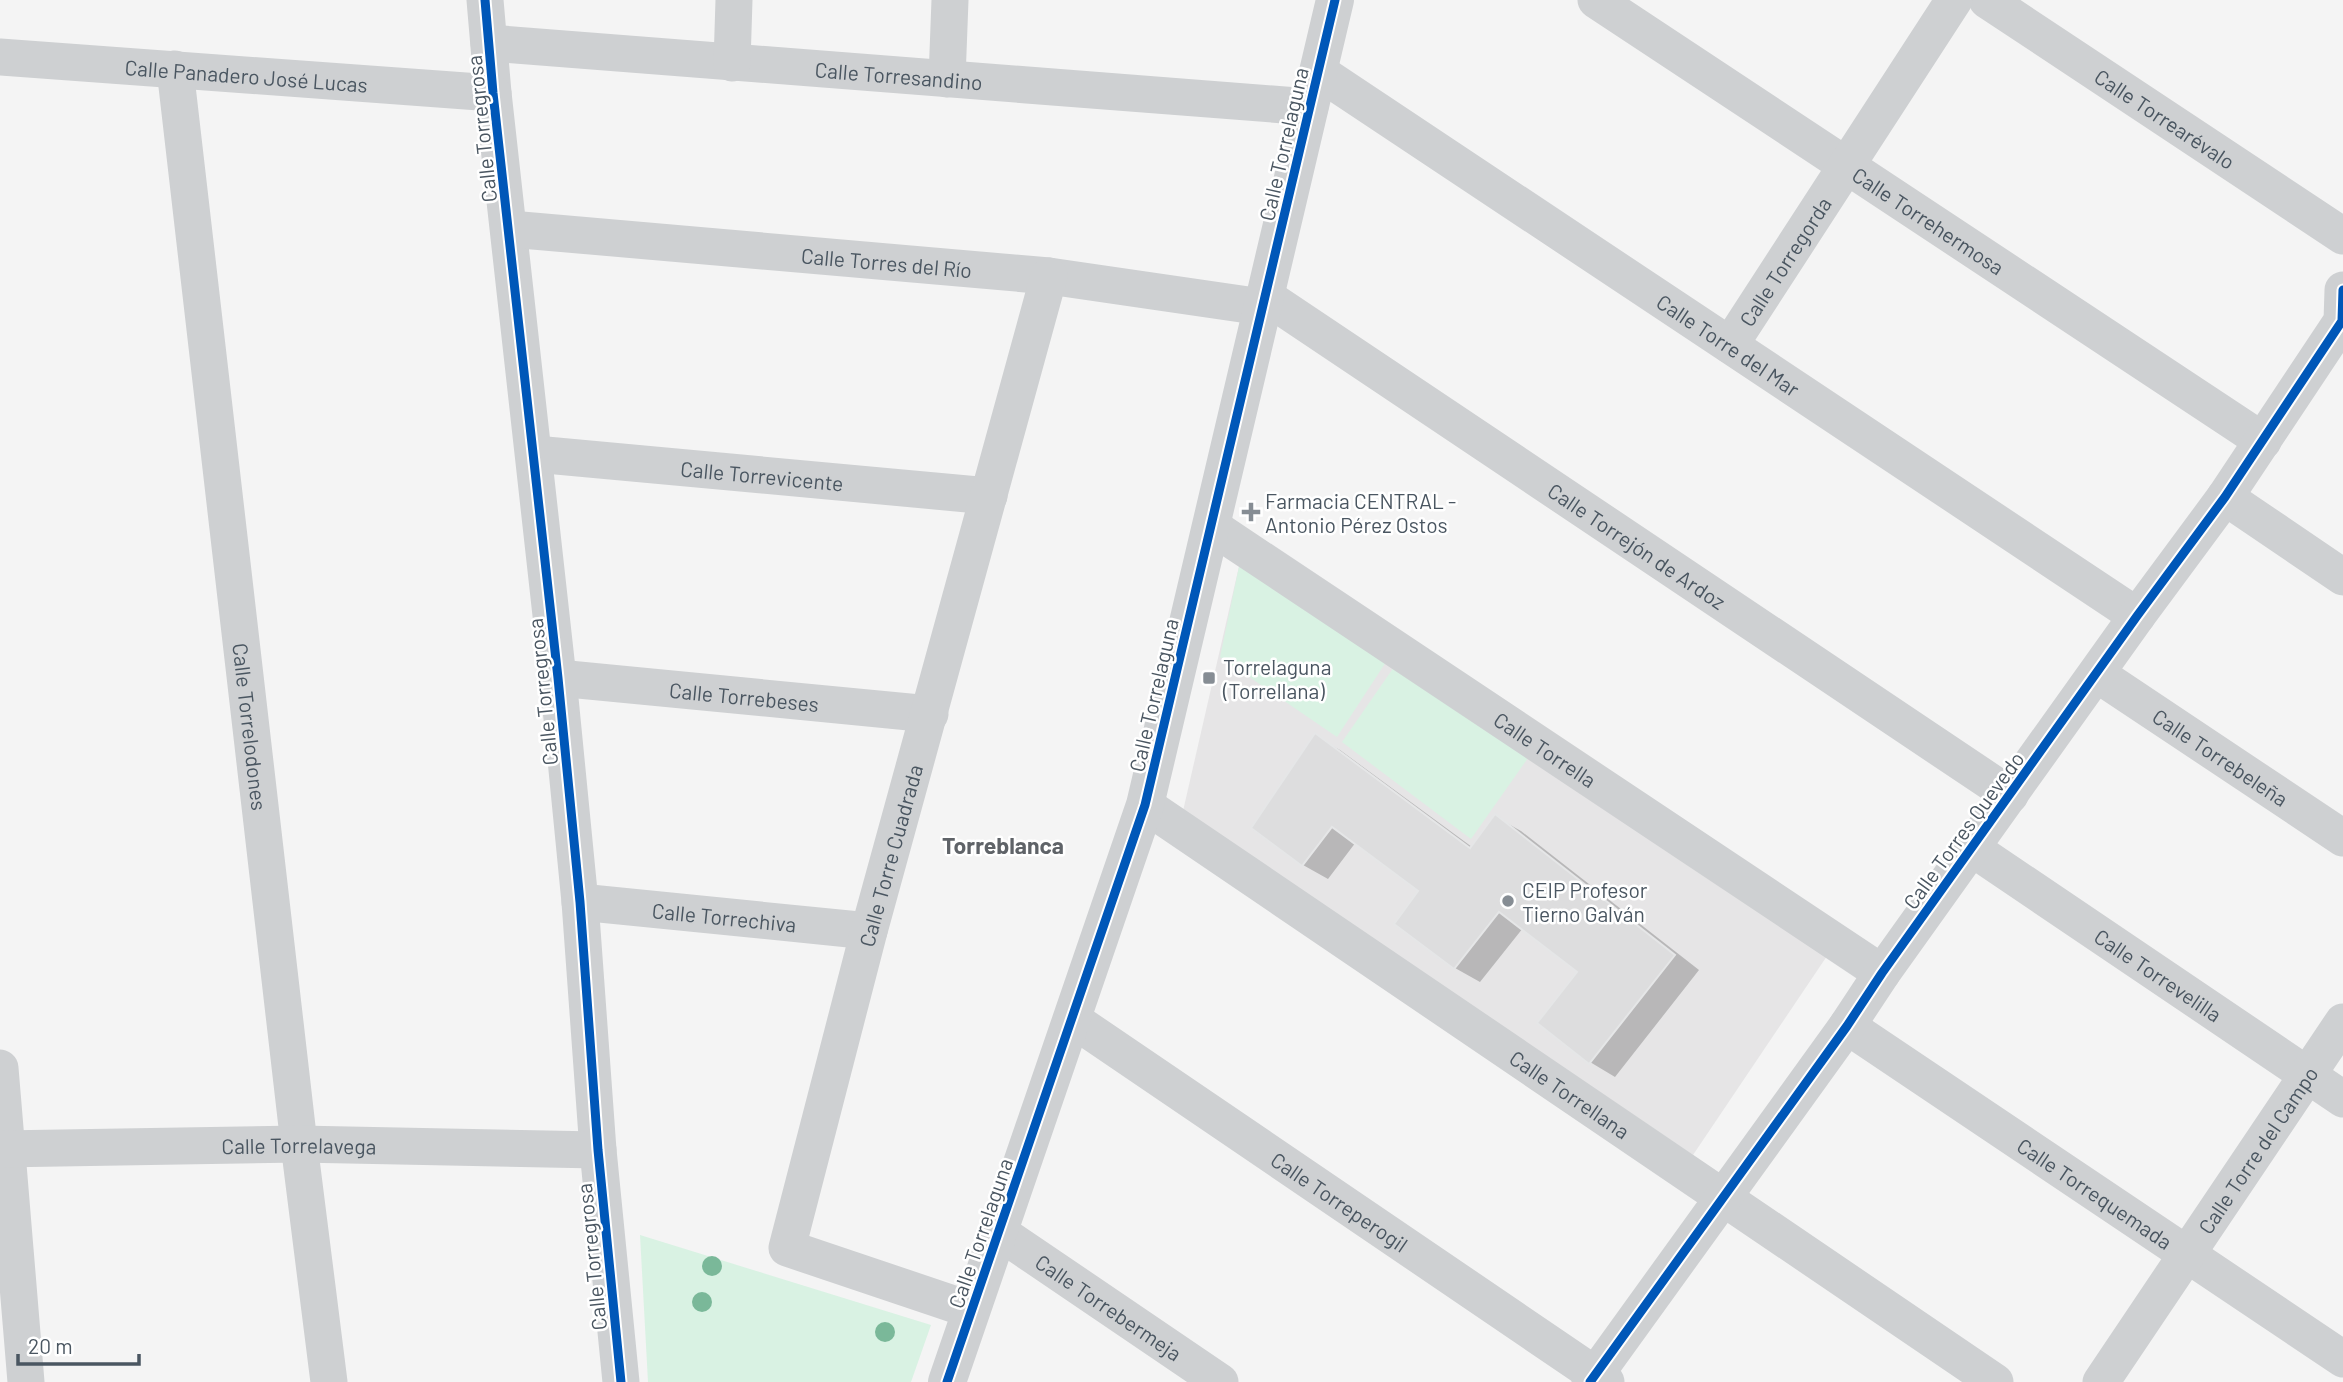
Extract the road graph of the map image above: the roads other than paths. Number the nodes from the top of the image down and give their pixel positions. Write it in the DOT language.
graph roads {
  1 [pos="485,0"];
  2 [pos="734,0"];
  3 [pos="950,0"];
  4 [pos="1335,0"];
  5 [pos="1596,0"];
  6 [pos="1954,0"];
  7 [pos="1987,0"];
  8 [pos="489,43"];
  9 [pos="0,57"];
  10 [pos="732,63"];
  11 [pos="175,69"];
  12 [pos="947,79"];
  13 [pos="1314,89"];
  14 [pos="493,93"];
  15 [pos="1846,166"];
  16 [pos="510,229"];
  17 [pos="2343,236"];
  18 [pos="1049,276"];
  19 [pos="2343,290"];
  20 [pos="1264,302"];
  21 [pos="2343,321"];
  22 [pos="1730,345"];
  23 [pos="2263,441"];
  24 [pos="535,454"];
  25 [pos="989,496"];
  26 [pos="2225,497"];
  27 [pos="1211,526"];
  28 [pos="2343,577"];
  29 [pos="2137,616"];
  30 [pos="2097,674"];
  31 [pos="558,678"];
  32 [pos="930,714"];
  33 [pos="2010,795"];
  34 [pos="1145,805"];
  35 [pos="2343,838"];
  36 [pos="1973,849"];
  37 [pos="580,902"];
  38 [pos="869,932"];
  39 [pos="1882,973"];
  40 [pos="1072,1019"];
  41 [pos="2343,1022"];
  42 [pos="1847,1026"];
  43 [pos="0,1068"];
  44 [pos="2308,1076"];
  45 [pos="2343,1099"];
  46 [pos="299,1144"];
  47 [pos="4,1149"];
  48 [pos="598,1150"];
  49 [pos="1722,1197"];
  50 [pos="999,1232"];
  51 [pos="2187,1253"];
  52 [pos="971,1310"];
  53 [pos="2343,1359"];
  54 [pos="1597,1380"];
  55 [pos="26,1382"];
  56 [pos="329,1382"];
  57 [pos="621,1382"];
  58 [pos="947,1382"];
  59 [pos="1220,1382"];
  60 [pos="1995,1382"];
  61 [pos="2101,1382"];
  1 -- 8 [label="street, Calle Torregrosa"];
  2 -- 10 [label="street"];
  3 -- 12 [label="street"];
  4 -- 13 [label="street, Calle Torrelaguna"];
  5 -- 15 [label="street, Calle Torrehermosa"];
  6 -- 15 [label="street, Calle Torregorda"];
  7 -- 17 [label="street, Calle Torrearévalo"];
  8 -- 10 [label="street, Calle Torresandino"];
  8 -- 14 [label="street, Calle Torregrosa"];
  9 -- 11 [label="street, Calle Panadero José Lucas"];
  10 -- 12 [label="street, Calle Torresandino"];
  11 -- 14 [label="street, Calle Panadero José Lucas"];
  11 -- 46 [label="street, Calle Torrelodones"];
  12 -- 13 [label="street, Calle Torresandino"];
  13 -- 20 [label="street, Calle Torrelaguna"];
  13 -- 22 [label="street, Calle Torre del Mar"];
  14 -- 16 [label="street, Calle Torregrosa"];
  15 -- 22 [label="street, Calle Torregorda"];
  15 -- 23 [label="street, Calle Torrehermosa"];
  16 -- 18 [label="street, Calle Torres del Río"];
  16 -- 24 [label="street, Calle Torregrosa"];
  18 -- 20 [label="street, Calle Torres del Río"];
  18 -- 25 [label="street, Calle Torre Cuadrada"];
  19 -- 21 [label="street, Calle Torres Quevedo"];
  20 -- 27 [label="street, Calle Torrelaguna"];
  20 -- 33 [label="street, Calle Torrejón de Ardoz"];
  21 -- 23 [label="street, Calle Torres Quevedo"];
  22 -- 29 [label="street, Calle Torre del Mar"];
  23 -- 26 [label="street, Calle Torres Quevedo"];
  24 -- 25 [label="street, Calle Torrevicente"];
  24 -- 31 [label="street, Calle Torregrosa"];
  25 -- 32 [label="street, Calle Torre Cuadrada"];
  26 -- 28 [label="street"];
  26 -- 29 [label="street, Calle Torres Quevedo"];
  27 -- 34 [label="street, Calle Torrelaguna"];
  27 -- 39 [label="street, Calle Torrella"];
  29 -- 30 [label="street, Calle Torres Quevedo"];
  30 -- 33 [label="street, Calle Torres Quevedo"];
  30 -- 35 [label="street, Calle Torrebeleña"];
  31 -- 32 [label="street, Calle Torrebeses"];
  31 -- 37 [label="street, Calle Torregrosa"];
  32 -- 38 [label="street, Calle Torre Cuadrada"];
  33 -- 36 [label="street, Calle Torres Quevedo"];
  34 -- 40 [label="street, Calle Torrelaguna"];
  34 -- 49 [label="street, Calle Torrellana"];
  36 -- 39 [label="street, Calle Torres Quevedo"];
  36 -- 44 [label="street, Calle Torrevelilla"];
  37 -- 38 [label="street, Calle Torrechiva"];
  37 -- 48 [label="street, Calle Torregrosa"];
  38 -- 52 [label="street, Calle Torre Cuadrada"];
  39 -- 42 [label="street, Calle Torres Quevedo"];
  40 -- 50 [label="street, Calle Torrelaguna"];
  40 -- 54 [label="street, Calle Torreperogil"];
  41 -- 44 [label="street, Calle Torre del Campo"];
  42 -- 49 [label="street, Calle Torres Quevedo"];
  42 -- 51 [label="street, Calle Torrequemada"];
  43 -- 47 [label="street"];
  44 -- 45 [label="street, Calle Torrevelilla"];
  44 -- 51 [label="street, Calle Torre del Campo"];
  46 -- 47 [label="street, Calle Torrelavega"];
  46 -- 48 [label="street, Calle Torrelavega"];
  46 -- 56 [label="street, Calle Torrelodones"];
  47 -- 55 [label="street"];
  48 -- 57 [label="street, Calle Torregrosa"];
  49 -- 54 [label="street, Calle Torres Quevedo"];
  49 -- 60 [label="street, Calle Torrellana"];
  50 -- 52 [label="street, Calle Torrelaguna"];
  50 -- 59 [label="street, Calle Torrebermeja"];
  51 -- 53 [label="street, Calle Torrequemada"];
  51 -- 61 [label="street, Calle Torre del Campo"];
  52 -- 58 [label="street, Calle Torrelaguna"];
}
